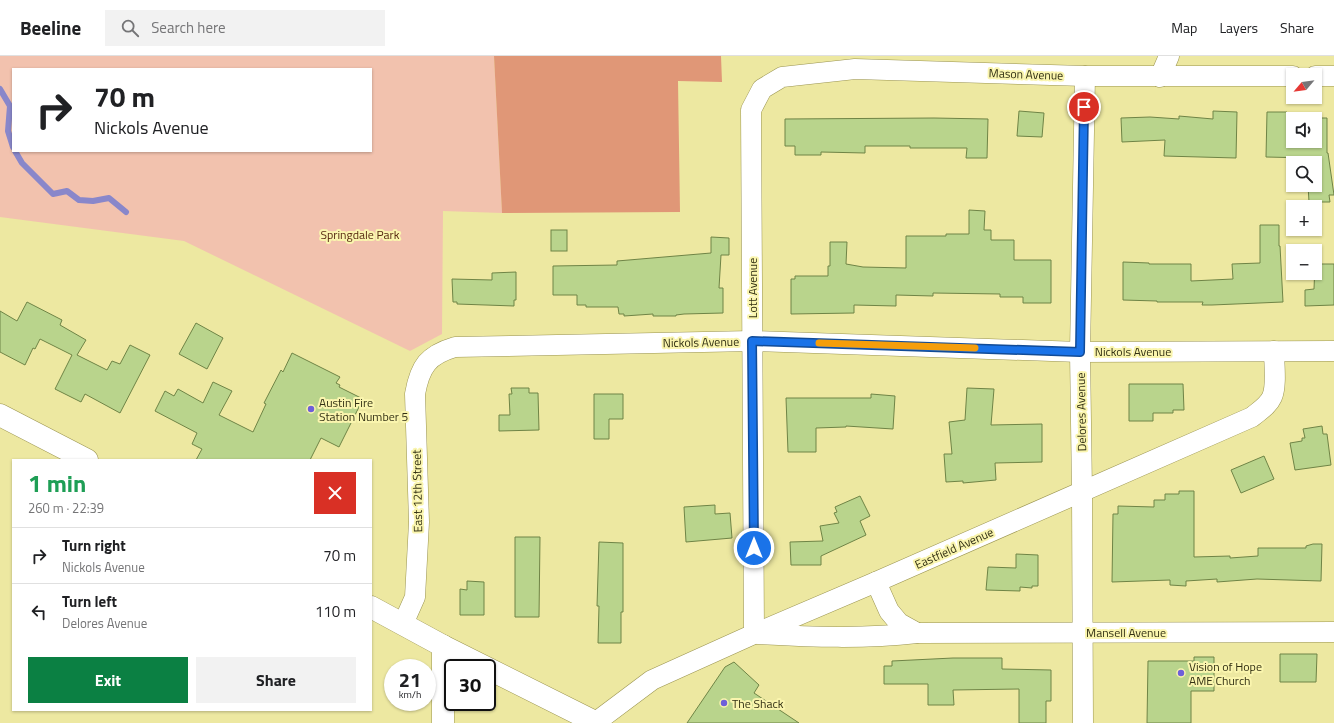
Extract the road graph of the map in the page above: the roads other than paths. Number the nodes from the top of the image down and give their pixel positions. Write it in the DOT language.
graph roads {
  1 [pos="1169,56"];
  2 [pos="855,63"];
  3 [pos="1085,76"];
  4 [pos="1286,76"];
  5 [pos="1322,76"];
  6 [pos="1334,76"];
  7 [pos="1160,77"];
  8 [pos="762,89"];
  9 [pos="752,341"];
  10 [pos="1334,350"];
  11 [pos="1274,351"];
  12 [pos="1080,352"];
  13 [pos="431,359"];
  14 [pos="0,415"];
  15 [pos="86,459"];
  16 [pos="1082,492"];
  17 [pos="876,582"];
  18 [pos="372,608"];
  19 [pos="403,624"];
  20 [pos="1083,632"];
  21 [pos="1334,632"];
  22 [pos="917,633"];
  23 [pos="754,634"];
  24 [pos="443,646"];
  25 [pos="443,723"];
  26 [pos="597,723"];
  27 [pos="1083,723"];
  1 -- 7 [label="street"];
  2 -- 3 [label="street, Mason Avenue"];
  2 -- 8 [label="street, Mason Avenue"];
  3 -- 7 [label="street, Mason Avenue"];
  3 -- 12 [label="street, Delores Avenue"];
  4 -- 7 [label="street, Mason Avenue"];
  5 -- 6 [label="street"];
  8 -- 9 [label="street, Lott Avenue"];
  9 -- 12 [label="street, Nickols Avenue"];
  9 -- 13 [label="street, Nickols Avenue"];
  9 -- 23 [label="street, Lott Avenue"];
  10 -- 11 [label="street, Nickols Avenue"];
  11 -- 12 [label="street, Nickols Avenue"];
  11 -- 16 [label="street, Eastfield Avenue"];
  12 -- 16 [label="street, Delores Avenue"];
  13 -- 19 [label="street, East 12th Street"];
  14 -- 15 [label="street"];
  16 -- 17 [label="street, Eastfield Avenue"];
  16 -- 20 [label="street, Delores Avenue"];
  17 -- 22 [label="street, Mansell Avenue"];
  17 -- 23 [label="street, Eastfield Avenue"];
  18 -- 19 [label="street"];
  19 -- 24 [label="street"];
  20 -- 21 [label="street, Mansell Avenue"];
  20 -- 22 [label="street, Mansell Avenue"];
  20 -- 27 [label="street, Delores Avenue"];
  22 -- 23 [label="street, Mansell Avenue"];
  23 -- 26 [label="street, Eastfield Avenue"];
  24 -- 25 [label="street"];
  24 -- 26 [label="street"];
}
